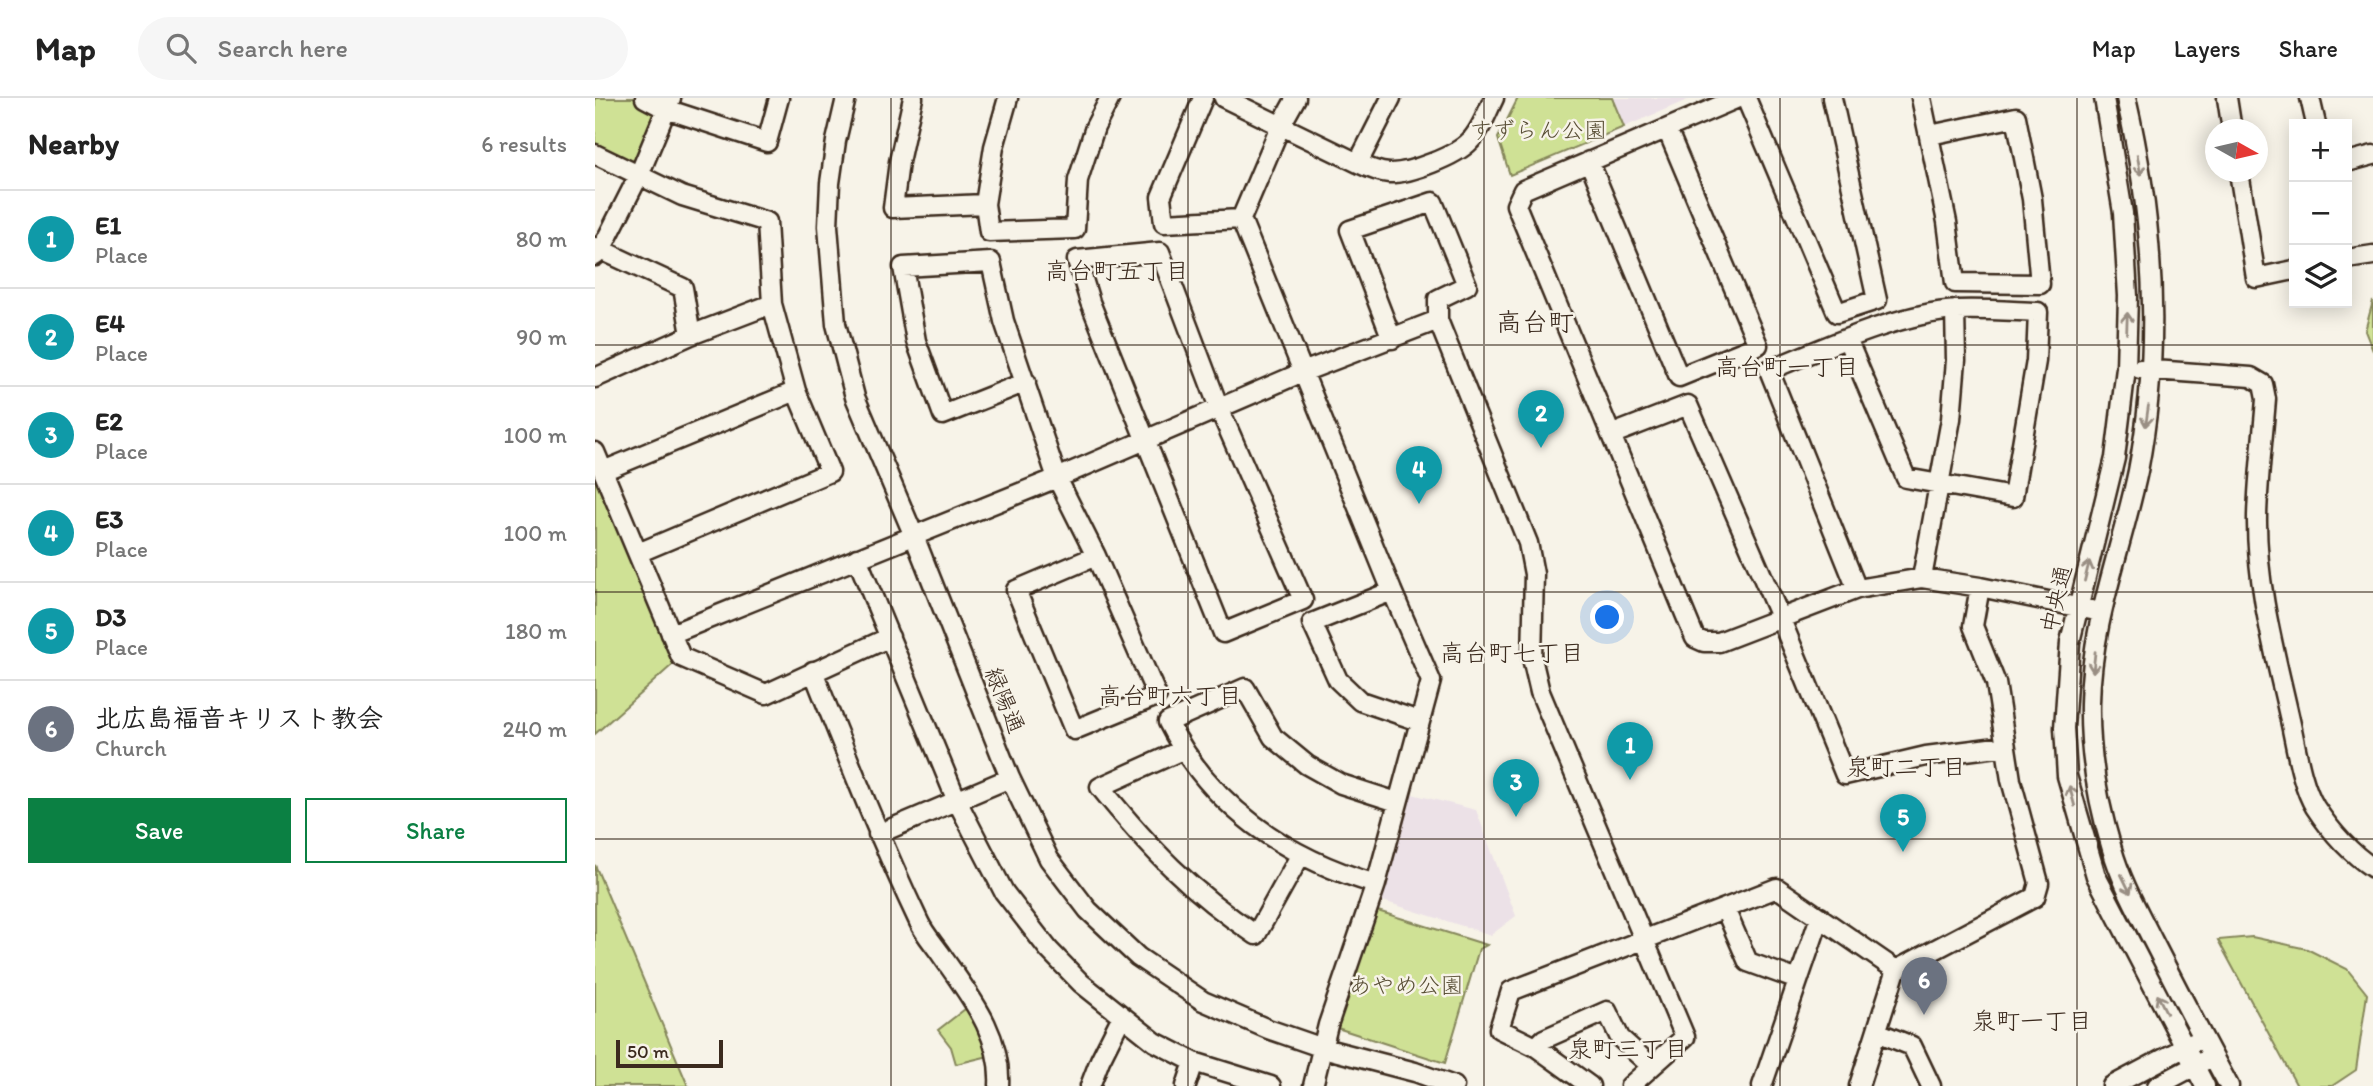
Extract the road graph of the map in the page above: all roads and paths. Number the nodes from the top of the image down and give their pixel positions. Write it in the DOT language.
graph roads {
  1 [pos="645,98"];
  2 [pos="779,98"];
  3 [pos="846,98"];
  4 [pos="913,98"];
  5 [pos="1008,98"];
  6 [pos="1110,98"];
  7 [pos="1203,98"];
  8 [pos="1224,98"];
  9 [pos="1296,98"];
  10 [pos="1391,98"];
  11 [pos="1494,98"];
  12 [pos="1738,98"];
  13 [pos="1746,98"];
  14 [pos="1832,98"];
  15 [pos="1921,98"];
  16 [pos="2103,98"];
  17 [pos="2126,98"];
  18 [pos="2227,98"];
  19 [pos="2310,98"];
  20 [pos="668,104"];
  21 [pos="2230,119"];
  22 [pos="2315,119"];
  23 [pos="1281,125"];
  24 [pos="1667,129"];
  25 [pos="1930,135"];
  26 [pos="595,154"];
  27 [pos="2373,155"];
  28 [pos="1589,161"];
  29 [pos="2352,161"];
  30 [pos="1357,163"];
  31 [pos="639,175"];
  32 [pos="2241,182"];
  33 [pos="985,204"];
  34 [pos="1241,219"];
  35 [pos="597,251"];
  36 [pos="2373,255"];
  37 [pos="2352,258"];
  38 [pos="2289,271"];
  39 [pos="772,304"];
  40 [pos="1955,310"];
  41 [pos="1438,320"];
  42 [pos="691,335"];
  43 [pos="1392,339"];
  44 [pos="1847,339"];
  45 [pos="2126,368"];
  46 [pos="2152,369"];
  47 [pos="1303,372"];
  48 [pos="595,378"];
  49 [pos="1026,382"];
  50 [pos="796,391"];
  51 [pos="1219,408"];
  52 [pos="1613,434"];
  53 [pos="1144,439"];
  54 [pos="595,452"];
  55 [pos="603,471"];
  56 [pos="1057,478"];
  57 [pos="1940,485"];
  58 [pos="914,536"];
  59 [pos="638,554"];
  60 [pos="1096,556"];
  61 [pos="857,558"];
  62 [pos="1923,578"];
  63 [pos="1980,587"];
  64 [pos="1857,589"];
  65 [pos="1392,591"];
  66 [pos="2078,608"];
  67 [pos="2101,612"];
  68 [pos="1780,617"];
  69 [pos="671,634"];
  70 [pos="890,637"];
  71 [pos="814,671"];
  72 [pos="1419,721"];
  73 [pos="2005,746"];
  74 [pos="1182,750"];
  75 [pos="1010,778"];
  76 [pos="957,801"];
  77 [pos="1397,802"];
  78 [pos="879,834"];
  79 [pos="1300,856"];
  80 [pos="2373,868"];
  81 [pos="1375,884"];
  82 [pos="1725,909"];
  83 [pos="1820,917"];
  84 [pos="1644,938"];
  85 [pos="1896,970"];
  86 [pos="1798,980"];
  87 [pos="1121,1018"];
  88 [pos="1877,1032"];
  89 [pos="2203,1038"];
  90 [pos="1536,1047"];
  91 [pos="2184,1047"];
  92 [pos="1323,1048"];
  93 [pos="2213,1057"];
  94 [pos="1194,1062"];
  95 [pos="1651,1066"];
  96 [pos="2194,1066"];
  97 [pos="999,1086"];
  98 [pos="1090,1086"];
  99 [pos="1186,1086"];
  100 [pos="1271,1086"];
  101 [pos="1313,1086"];
  102 [pos="1454,1086"];
  103 [pos="1590,1086"];
  104 [pos="1630,1086"];
  105 [pos="1762,1086"];
  106 [pos="1859,1086"];
  107 [pos="1931,1086"];
  108 [pos="2112,1086"];
  109 [pos="2157,1086"];
  110 [pos="2204,1086"];
  111 [pos="2229,1086"];
  1 -- 20 [label="street"];
  2 -- 20 [label="street"];
  3 -- 58 [label="street, 緑陽通"];
  4 -- 33 [label="street"];
  5 -- 33 [label="street"];
  6 -- 33 [label="street"];
  7 -- 34 [label="street"];
  8 -- 23 [label="street"];
  9 -- 23 [label="street"];
  10 -- 30 [label="street"];
  11 -- 30 [label="street"];
  12 -- 24 [label="street"];
  13 -- 14 [label="street"];
  15 -- 25 [label="street"];
  45 -- 16 [label="street, 中央通, one-way"];
  17 -- 46 [label="street, 中央通, one-way"];
  18 -- 21 [label="street"];
  19 -- 22 [label="street"];
  20 -- 31 [label="street"];
  23 -- 30 [label="street"];
  23 -- 34 [label="street"];
  24 -- 28 [label="street"];
  24 -- 28 [label="street"];
  25 -- 25 [label="street"];
  26 -- 31 [label="street"];
  27 -- 29 [label="street"];
  28 -- 52 [label="street"];
  31 -- 35 [label="street"];
  31 -- 39 [label="street"];
  32 -- 38 [label="street"];
  34 -- 47 [label="street"];
  35 -- 42 [label="street"];
  36 -- 37 [label="street"];
  39 -- 42 [label="street"];
  39 -- 50 [label="street"];
  40 -- 44 [label="street"];
  40 -- 57 [label="street"];
  40 -- 57 [label="street"];
  41 -- 43 [label="street"];
  41 -- 43 [label="street"];
  41 -- 84 [label="street"];
  42 -- 48 [label="street"];
  43 -- 47 [label="street"];
  44 -- 57 [label="street"];
  44 -- 64 [label="street"];
  45 -- 46 [label="street"];
  66 -- 45 [label="street, 中央通, one-way"];
  46 -- 67 [label="street, 中央通, one-way"];
  46 -- 80 [label="street"];
  47 -- 51 [label="street"];
  47 -- 65 [label="street"];
  49 -- 49 [label="street"];
  49 -- 56 [label="street"];
  50 -- 55 [label="street"];
  50 -- 59 [label="street"];
  51 -- 53 [label="street"];
  51 -- 53 [label="street"];
  51 -- 53 [label="street"];
  52 -- 68 [label="street"];
  52 -- 68 [label="street"];
  53 -- 56 [label="street"];
  54 -- 55 [label="street"];
  55 -- 59 [label="street"];
  56 -- 58 [label="street"];
  56 -- 60 [label="street"];
  57 -- 62 [label="street"];
  58 -- 61 [label="street"];
  58 -- 75 [label="street, 緑陽通"];
  59 -- 69 [label="street"];
  60 -- 60 [label="street"];
  61 -- 69 [label="street"];
  61 -- 70 [label="street"];
  62 -- 63 [label="street"];
  62 -- 64 [label="street"];
  63 -- 66 [label="street"];
  63 -- 73 [label="street"];
  64 -- 68 [label="street"];
  65 -- 72 [label="street"];
  65 -- 72 [label="street"];
  66 -- 67 [label="street"];
  91 -- 66 [label="street, 中央通, one-way"];
  67 -- 89 [label="street, 中央通, one-way"];
  68 -- 73 [label="street"];
  69 -- 71 [label="street"];
  70 -- 71 [label="street"];
  70 -- 76 [label="street"];
  71 -- 78 [label="street"];
  72 -- 77 [label="street"];
  73 -- 85 [label="street"];
  74 -- 77 [label="street"];
  74 -- 79 [label="street"];
  74 -- 79 [label="street"];
  75 -- 76 [label="street"];
  75 -- 92 [label="street, 緑陽通"];
  76 -- 78 [label="street"];
  76 -- 87 [label="street"];
  77 -- 81 [label="street"];
  78 -- 97 [label="street"];
  79 -- 81 [label="street"];
  81 -- 92 [label="street"];
  82 -- 83 [label="street"];
  82 -- 84 [label="street"];
  82 -- 86 [label="street"];
  83 -- 85 [label="street"];
  83 -- 86 [label="street"];
  84 -- 90 [label="street"];
  84 -- 95 [label="street"];
  85 -- 88 [label="street"];
  86 -- 105 [label="street"];
  87 -- 94 [label="street"];
  87 -- 98 [label="street"];
  88 -- 106 [label="street"];
  88 -- 107 [label="street"];
  89 -- 91 [label="street"];
  89 -- 93 [label="street, 中央通"];
  90 -- 95 [label="street"];
  90 -- 103 [label="street"];
  91 -- 96 [label="street, 中央通"];
  91 -- 108 [label="street"];
  92 -- 101 [label="street"];
  92 -- 102 [label="street, 緑陽通"];
  93 -- 96 [label="street"];
  93 -- 111 [label="street, 中央通"];
  94 -- 99 [label="street"];
  94 -- 100 [label="street"];
  95 -- 104 [label="street"];
  96 -- 109 [label="street"];
  96 -- 110 [label="street, 中央通"];
}
